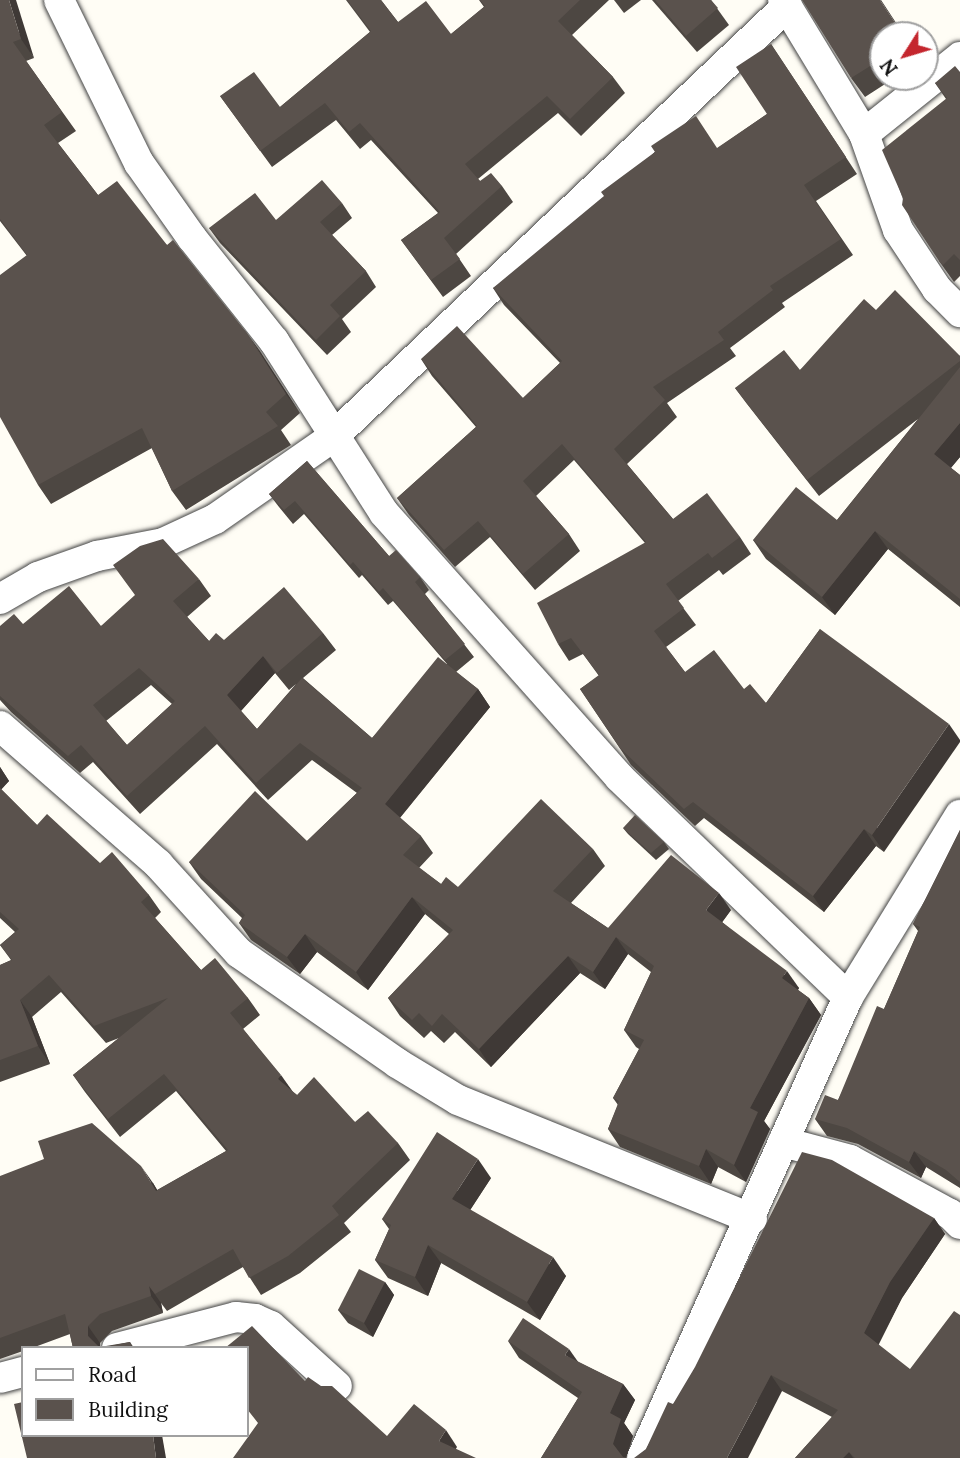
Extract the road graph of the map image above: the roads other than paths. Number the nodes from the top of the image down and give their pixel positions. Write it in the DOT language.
graph roads {
  1 [pos="59,0"];
  2 [pos="785,3"];
  3 [pos="960,57"];
  4 [pos="864,134"];
  5 [pos="960,312"];
  6 [pos="333,437"];
  7 [pos="0,599"];
  8 [pos="0,726"];
  9 [pos="960,815"];
  10 [pos="848,997"];
  11 [pos="783,1142"];
  12 [pos="752,1219"];
  13 [pos="960,1224"];
  14 [pos="125,1346"];
  15 [pos="21,1373"];
  16 [pos="0,1378"];
  17 [pos="337,1386"];
  18 [pos="642,1458"];
  1 -- 6 [label="street"];
  2 -- 4 [label="street"];
  2 -- 6 [label="street"];
  3 -- 4 [label="street"];
  4 -- 5 [label="street"];
  6 -- 7 [label="street"];
  6 -- 10 [label="street"];
  8 -- 12 [label="street"];
  9 -- 10 [label="street"];
  10 -- 11 [label="street"];
  11 -- 12 [label="street"];
  11 -- 13 [label="street"];
  12 -- 18 [label="street"];
  14 -- 17 [label="street"];
  15 -- 16 [label="street"];
}
